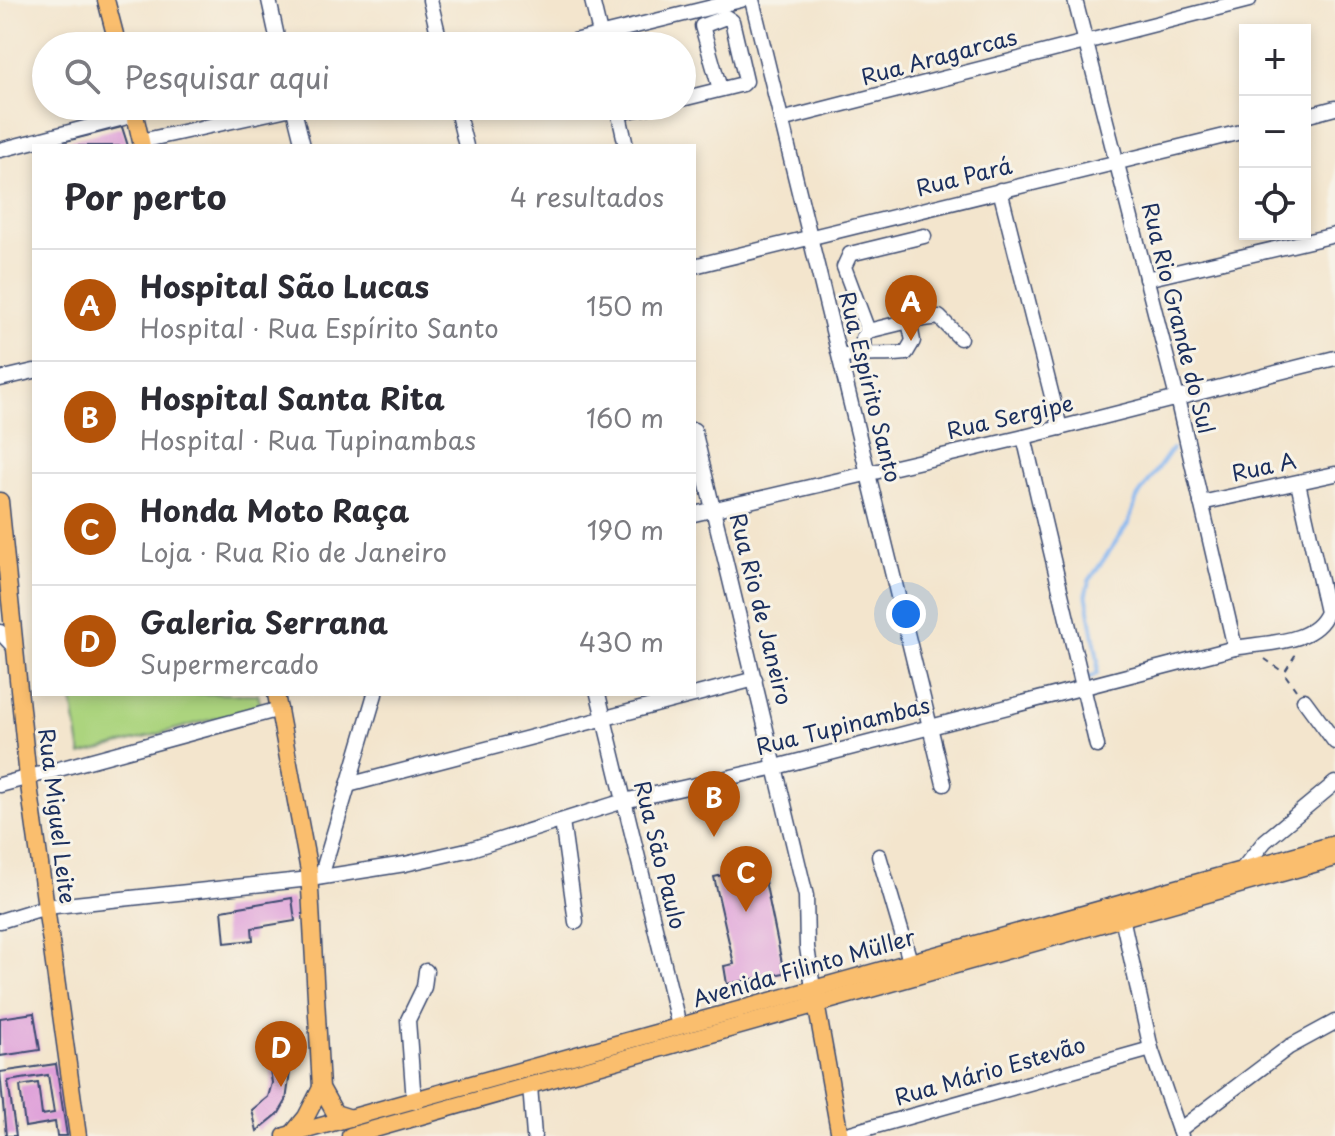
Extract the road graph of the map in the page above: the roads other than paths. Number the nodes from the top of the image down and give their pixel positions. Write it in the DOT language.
graph roads {
  1 [pos="106,0"];
  2 [pos="269,0"];
  3 [pos="430,0"];
  4 [pos="592,0"];
  5 [pos="741,0"];
  6 [pos="752,0"];
  7 [pos="1075,0"];
  8 [pos="1249,0"];
  9 [pos="114,32"];
  10 [pos="276,32"];
  11 [pos="438,32"];
  12 [pos="600,32"];
  13 [pos="633,32"];
  14 [pos="1085,42"];
  15 [pos="720,89"];
  16 [pos="696,95"];
  17 [pos="1335,108"];
  18 [pos="1311,114"];
  19 [pos="100,120"];
  20 [pos="136,120"];
  21 [pos="242,120"];
  22 [pos="298,120"];
  23 [pos="460,120"];
  24 [pos="620,120"];
  25 [pos="781,120"];
  26 [pos="1239,132"];
  27 [pos="142,144"];
  28 [pos="303,144"];
  29 [pos="466,144"];
  30 [pos="626,144"];
  31 [pos="0,150"];
  32 [pos="1115,163"];
  33 [pos="1000,190"];
  34 [pos="1335,235"];
  35 [pos="924,236"];
  36 [pos="810,237"];
  37 [pos="696,266"];
  38 [pos="1146,279"];
  39 [pos="909,321"];
  40 [pos="868,331"];
  41 [pos="960,338"];
  42 [pos="864,352"];
  43 [pos="840,357"];
  44 [pos="1335,358"];
  45 [pos="32,371"];
  46 [pos="0,379"];
  47 [pos="1177,398"];
  48 [pos="1060,428"];
  49 [pos="1024,437"];
  50 [pos="696,438"];
  51 [pos="868,472"];
  52 [pos="1335,474"];
  53 [pos="1298,483"];
  54 [pos="0,501"];
  55 [pos="1201,503"];
  56 [pos="714,509"];
  57 [pos="696,514"];
  58 [pos="0,632"];
  59 [pos="1240,647"];
  60 [pos="15,648"];
  61 [pos="755,679"];
  62 [pos="1084,687"];
  63 [pos="696,694"];
  64 [pos="374,696"];
  65 [pos="599,696"];
  66 [pos="687,696"];
  67 [pos="1304,700"];
  68 [pos="278,702"];
  69 [pos="604,717"];
  70 [pos="930,727"];
  71 [pos="1335,742"];
  72 [pos="1097,746"];
  73 [pos="776,767"];
  74 [pos="28,778"];
  75 [pos="1335,783"];
  76 [pos="944,784"];
  77 [pos="0,785"];
  78 [pos="348,785"];
  79 [pos="624,801"];
  80 [pos="562,821"];
  81 [pos="1335,844"];
  82 [pos="879,856"];
  83 [pos="1335,858"];
  84 [pos="1240,872"];
  85 [pos="315,878"];
  86 [pos="46,907"];
  87 [pos="1122,917"];
  88 [pos="0,921"];
  89 [pos="576,922"];
  90 [pos="910,961"];
  91 [pos="426,971"];
  92 [pos="814,995"];
  93 [pos="1335,1022"];
  94 [pos="679,1026"];
  95 [pos="1151,1049"];
  96 [pos="530,1086"];
  97 [pos="321,1088"];
  98 [pos="414,1102"];
  99 [pos="351,1118"];
  100 [pos="1180,1133"];
  101 [pos="78,1136"];
  102 [pos="288,1136"];
  103 [pos="350,1136"];
  104 [pos="534,1136"];
  105 [pos="840,1136"];
  1 -- 9 [label="main road"];
  2 -- 10 [label="street"];
  3 -- 11 [label="street"];
  4 -- 12 [label="street"];
  5 -- 13 [label="street"];
  6 -- 25 [label="street, Rua Espírito Santo"];
  7 -- 14 [label="street, Rua Rio Grande do Sul"];
  8 -- 14 [label="street, Rua Aragarcas"];
  14 -- 25 [label="street, Rua Aragarcas"];
  14 -- 32 [label="street, Rua Rio Grande do Sul"];
  15 -- 15 [label="street"];
  15 -- 16 [label="street"];
  17 -- 18 [label="street"];
  19 -- 31 [label="street"];
  20 -- 27 [label="main road"];
  21 -- 27 [label="street"];
  22 -- 28 [label="street"];
  23 -- 29 [label="street"];
  24 -- 30 [label="street"];
  25 -- 36 [label="street, Rua Espírito Santo"];
  26 -- 32 [label="street, Rua Pará"];
  32 -- 33 [label="street, Rua Pará"];
  32 -- 38 [label="street, Rua Rio Grande do Sul"];
  33 -- 36 [label="street, Rua Pará"];
  33 -- 48 [label="street"];
  34 -- 38 [label="street"];
  35 -- 40 [label="street"];
  36 -- 37 [label="street, Rua Pará"];
  36 -- 43 [label="street, Rua Espírito Santo"];
  38 -- 47 [label="street, Rua Rio Grande do Sul"];
  39 -- 40 [label="street"];
  39 -- 41 [label="street"];
  39 -- 42 [label="street"];
  40 -- 42 [label="street"];
  42 -- 43 [label="street"];
  43 -- 51 [label="street, Rua Espírito Santo"];
  44 -- 47 [label="street, Rua Sergipe"];
  45 -- 46 [label="street"];
  47 -- 48 [label="street, Rua Sergipe"];
  47 -- 55 [label="street, Rua Rio Grande do Sul"];
  48 -- 49 [label="street, Rua Sergipe"];
  49 -- 51 [label="street, Rua Sergipe"];
  49 -- 62 [label="street"];
  50 -- 56 [label="street, Rua Rio de Janeiro"];
  51 -- 56 [label="street, Rua Sergipe"];
  51 -- 70 [label="street, Rua Espírito Santo"];
  52 -- 53 [label="street, Rua A"];
  53 -- 55 [label="street, Rua A"];
  53 -- 59 [label="street, Rua Tupinambas"];
  54 -- 60 [label="main road, Rua Miguel Leite"];
  55 -- 59 [label="street, Rua Rio Grande do Sul"];
  56 -- 57 [label="street, Rua Sergipe"];
  56 -- 61 [label="street, Rua Rio de Janeiro"];
  58 -- 60 [label="street"];
  59 -- 62 [label="street, Rua Tupinambas"];
  60 -- 74 [label="main road, Rua Miguel Leite"];
  61 -- 63 [label="street"];
  61 -- 73 [label="street, Rua Rio de Janeiro"];
  62 -- 70 [label="street, Rua Tupinambas"];
  62 -- 72 [label="street"];
  64 -- 78 [label="street"];
  65 -- 69 [label="street, Rua São Paulo"];
  66 -- 69 [label="street"];
  67 -- 71 [label="street"];
  68 -- 74 [label="street"];
  68 -- 85 [label="main road"];
  69 -- 78 [label="street"];
  69 -- 79 [label="street, Rua São Paulo"];
  70 -- 73 [label="street, Rua Tupinambas"];
  70 -- 76 [label="street, Rua Espírito Santo"];
  73 -- 79 [label="street, Rua Tupinambas"];
  73 -- 92 [label="street, Rua Rio de Janeiro"];
  74 -- 77 [label="street"];
  74 -- 86 [label="main road, Rua Miguel Leite"];
  75 -- 84 [label="street"];
  78 -- 85 [label="street"];
  79 -- 80 [label="street, Rua Tupinambas"];
  79 -- 94 [label="street, Rua São Paulo"];
  80 -- 85 [label="street, Rua Tupinambas"];
  80 -- 89 [label="street"];
  81 -- 84 [label="main road, Avenida Filinto Müller"];
  82 -- 90 [label="street"];
  83 -- 87 [label="main road, Avenida Filinto Müller"];
  84 -- 90 [label="main road, Avenida Filinto Müller"];
  85 -- 86 [label="street, Rua Tupinambas"];
  85 -- 97 [label="main road"];
  86 -- 88 [label="street, Rua Tupinambas"];
  86 -- 101 [label="main road, Rua Miguel Leite"];
  87 -- 92 [label="main road, Avenida Filinto Müller"];
  87 -- 95 [label="street"];
  90 -- 92 [label="main road, Avenida Filinto Müller"];
  91 -- 98 [label="street"];
  92 -- 94 [label="main road, Avenida Filinto Müller"];
  92 -- 96 [label="main road, Avenida Filinto Müller"];
  92 -- 105 [label="main road"];
  93 -- 100 [label="street"];
  94 -- 98 [label="main road, Avenida Filinto Müller"];
  95 -- 100 [label="street"];
  95 -- 105 [label="street, Rua Mário Estevão"];
  96 -- 103 [label="main road, Avenida Filinto Müller"];
  96 -- 104 [label="street"];
  97 -- 99 [label="main road"];
  97 -- 102 [label="main road"];
  98 -- 99 [label="main road, Avenida Filinto Müller"];
  99 -- 102 [label="main road, Avenida Filinto Müller"];
}
